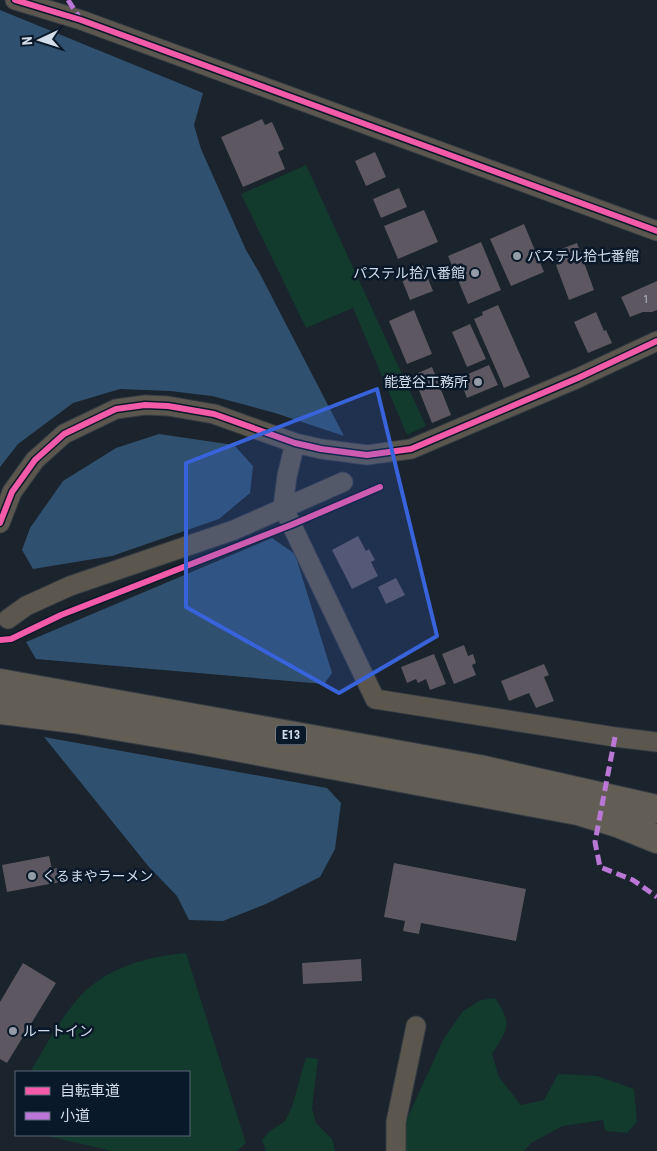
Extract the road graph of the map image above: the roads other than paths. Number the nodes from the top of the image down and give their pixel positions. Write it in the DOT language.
graph roads {
  1 [pos="15,0"];
  2 [pos="657,231"];
  3 [pos="657,341"];
  4 [pos="295,443"];
  5 [pos="343,482"];
  6 [pos="283,507"];
  7 [pos="0,523"];
  8 [pos="8,618"];
  9 [pos="0,683"];
  10 [pos="0,710"];
  11 [pos="657,742"];
  12 [pos="657,809"];
  13 [pos="657,839"];
  14 [pos="416,1026"];
  15 [pos="396,1151"];
  1 -- 2 [label="street"];
  3 -- 4 [label="street"];
  4 -- 6 [label="street"];
  4 -- 7 [label="street"];
  5 -- 6 [label="street"];
  6 -- 8 [label="street"];
  6 -- 11 [label="street"];
  9 -- 12 [label="highway, E13"];
  10 -- 13 [label="highway, E13"];
  14 -- 15 [label="street"];
}
